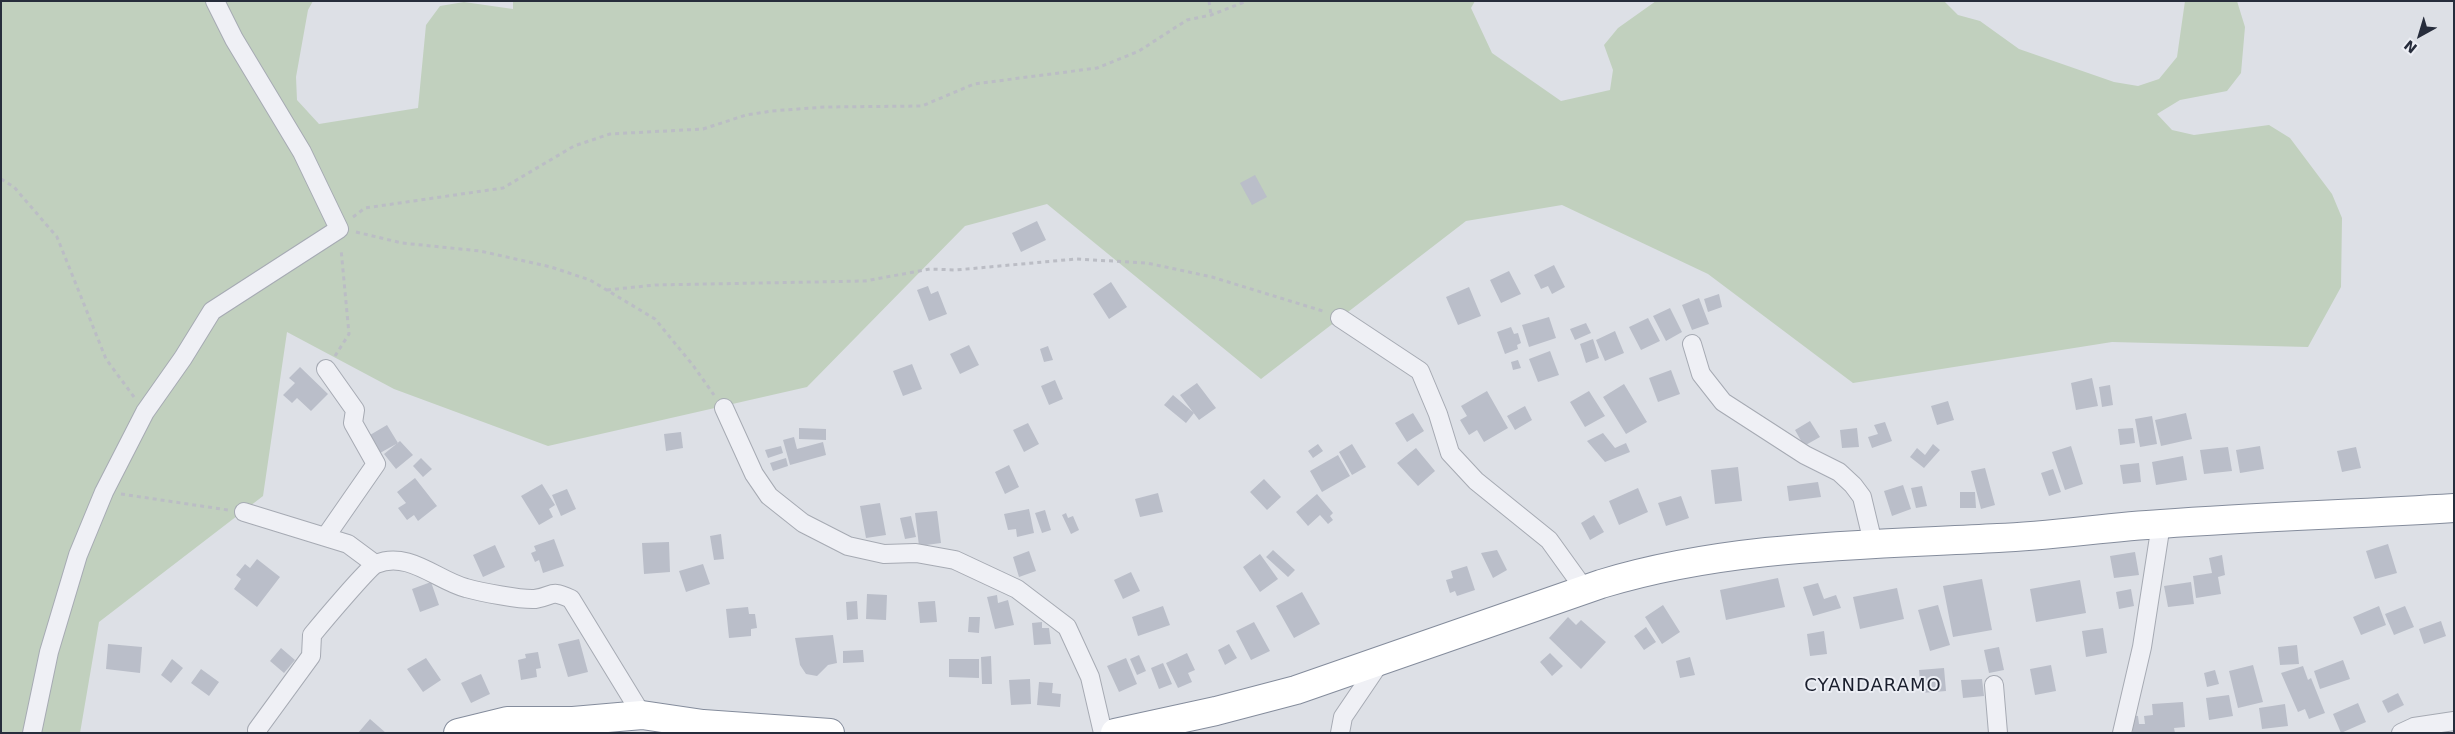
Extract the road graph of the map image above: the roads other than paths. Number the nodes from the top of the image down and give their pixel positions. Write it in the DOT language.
graph roads {
  1 [pos="215,1"];
  2 [pos="1340,318"];
  3 [pos="1692,344"];
  4 [pos="326,369"];
  5 [pos="724,408"];
  6 [pos="2454,508"];
  7 [pos="244,512"];
  8 [pos="2160,524"];
  9 [pos="326,536"];
  10 [pos="1873,543"];
  11 [pos="375,564"];
  12 [pos="1585,590"];
  13 [pos="1383,659"];
  14 [pos="1994,685"];
  15 [pos="642,715"];
  16 [pos="2454,721"];
  17 [pos="703,728"];
  18 [pos="32,733"];
  19 [pos="258,733"];
  20 [pos="458,733"];
  21 [pos="830,733"];
  22 [pos="1103,733"];
  23 [pos="1115,733"];
  24 [pos="1340,733"];
  25 [pos="1998,733"];
  26 [pos="2122,733"];
  27 [pos="2401,733"];
  1 -- 18 [label="street"];
  2 -- 12 [label="street"];
  3 -- 10 [label="street"];
  4 -- 9 [label="street"];
  5 -- 22 [label="street"];
  6 -- 8 [label="highway"];
  7 -- 9 [label="street"];
  8 -- 10 [label="highway"];
  8 -- 26 [label="street"];
  9 -- 11 [label="street"];
  10 -- 12 [label="highway"];
  11 -- 15 [label="street"];
  11 -- 19 [label="street"];
  12 -- 13 [label="highway"];
  13 -- 23 [label="highway"];
  13 -- 24 [label="street"];
  14 -- 25 [label="street"];
  15 -- 17 [label="highway"];
  15 -- 20 [label="highway"];
  16 -- 27 [label="street"];
  17 -- 21 [label="highway"];
}
